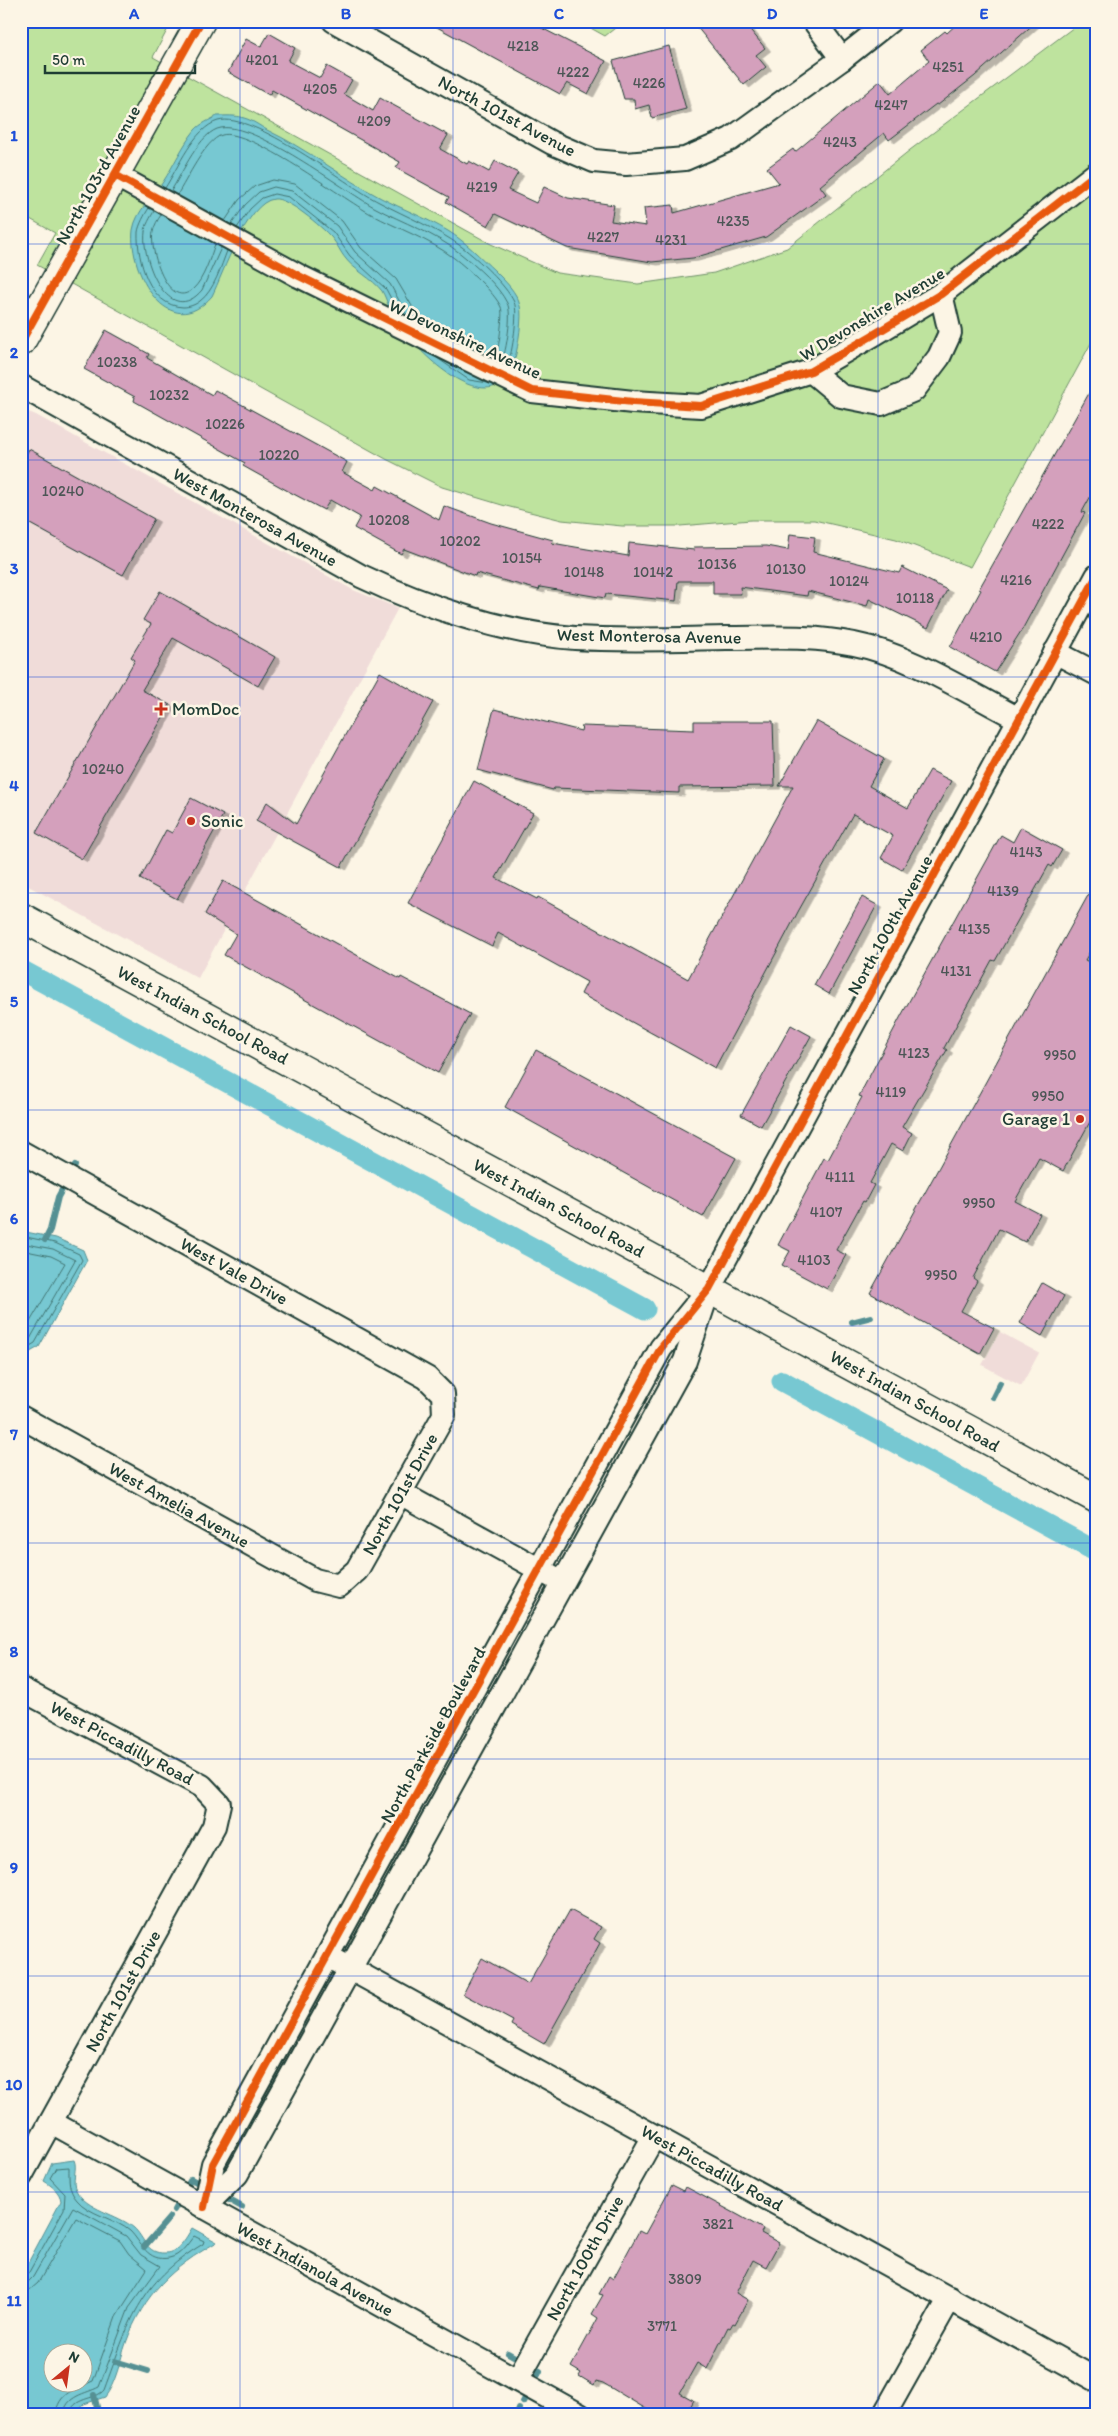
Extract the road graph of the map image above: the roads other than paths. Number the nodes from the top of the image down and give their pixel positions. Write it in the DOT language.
graph roads {
  1 [pos="201,21"];
  2 [pos="334,21"];
  3 [pos="814,21"];
  4 [pos="890,21"];
  5 [pos="842,59"];
  6 [pos="1097,173"];
  7 [pos="115,175"];
  8 [pos="941,294"];
  9 [pos="30,308"];
  10 [pos="21,342"];
  11 [pos="812,371"];
  12 [pos="21,386"];
  13 [pos="1097,576"];
  14 [pos="1055,652"];
  15 [pos="1097,674"];
  16 [pos="1019,719"];
  17 [pos="21,917"];
  18 [pos="21,1152"];
  19 [pos="709,1289"];
  20 [pos="443,1394"];
  21 [pos="21,1417"];
  22 [pos="400,1493"];
  23 [pos="1097,1499"];
  24 [pos="541,1570"];
  25 [pos="564,1583"];
  26 [pos="339,1586"];
  27 [pos="21,1689"];
  28 [pos="219,1804"];
  29 [pos="328,1957"];
  30 [pos="351,1969"];
  31 [pos="51,2122"];
  32 [pos="654,2136"];
  33 [pos="21,2176"];
  34 [pos="204,2207"];
  35 [pos="950,2298"];
  36 [pos="517,2380"];
  37 [pos="1097,2380"];
  38 [pos="580,2415"];
  39 [pos="884,2415"];
  1 -- 7 [label="main road, North 103rd Avenue"];
  2 -- 5 [label="street, North 101st Avenue"];
  3 -- 5 [label="street"];
  4 -- 5 [label="street, North 101st Avenue"];
  6 -- 8 [label="street, W Devonshire Avenue"];
  7 -- 9 [label="main road, North 103rd Avenue"];
  7 -- 11 [label="street, W Devonshire Avenue"];
  8 -- 11 [label="street, W Devonshire Avenue"];
  8 -- 11 [label="street, W Devonshire Avenue"];
  9 -- 10 [label="main road, North 103rd Avenue"];
  12 -- 16 [label="street, West Monterosa Avenue"];
  13 -- 14 [label="street, North 100th Avenue"];
  14 -- 15 [label="street"];
  14 -- 16 [label="street, North 100th Avenue"];
  16 -- 19 [label="street, North 100th Avenue"];
  17 -- 19 [label="main road, West Indian School Road"];
  18 -- 20 [label="street, West Vale Drive"];
  19 -- 23 [label="main road, West Indian School Road"];
  19 -- 24 [label="street, North Parkside Boulevard"];
  19 -- 25 [label="street"];
  20 -- 22 [label="street, North 101st Drive"];
  21 -- 26 [label="street, West Amelia Avenue"];
  22 -- 24 [label="street"];
  22 -- 26 [label="street, North 101st Drive"];
  24 -- 25 [label="street"];
  24 -- 29 [label="street, North Parkside Boulevard"];
  25 -- 30 [label="street"];
  27 -- 28 [label="street, West Piccadilly Road"];
  28 -- 31 [label="street, North 101st Drive"];
  29 -- 30 [label="street, West Piccadilly Road"];
  29 -- 34 [label="street, North Parkside Boulevard"];
  30 -- 32 [label="street, West Piccadilly Road"];
  30 -- 34 [label="street"];
  31 -- 33 [label="street, North 101st Drive"];
  31 -- 34 [label="street, West Indianola Avenue"];
  32 -- 35 [label="street, West Piccadilly Road"];
  32 -- 36 [label="street, North 100th Drive"];
  34 -- 36 [label="street, West Indianola Avenue"];
  35 -- 37 [label="street, West Piccadilly Road"];
  35 -- 39 [label="street"];
  36 -- 38 [label="street, West Indianola Avenue"];
}
